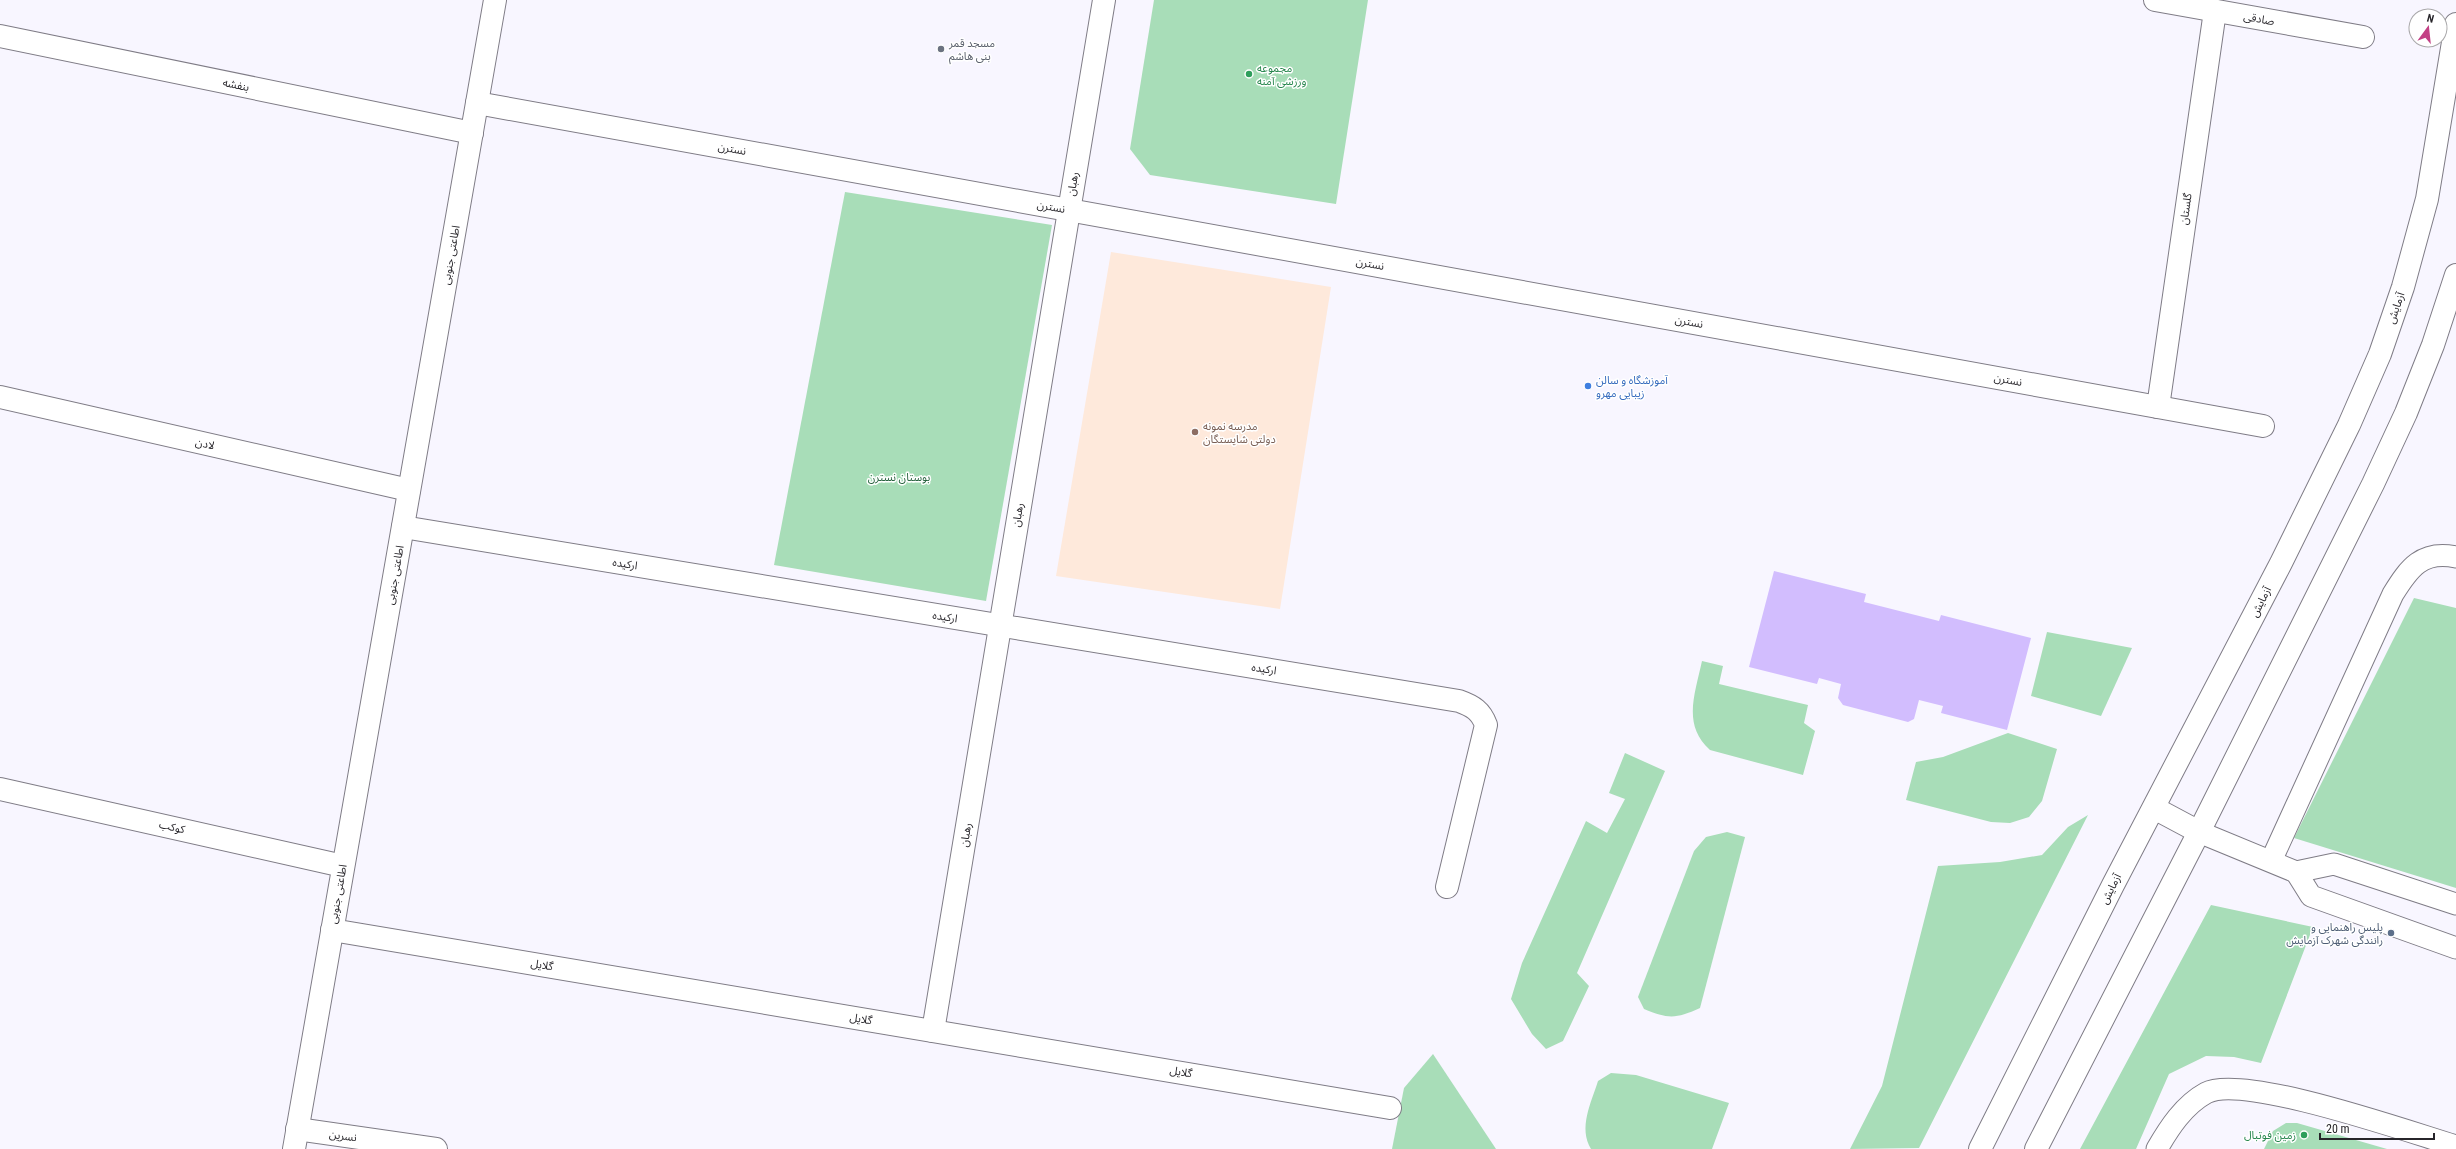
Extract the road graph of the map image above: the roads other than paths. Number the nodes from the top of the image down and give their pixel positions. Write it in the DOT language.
graph roads {
  1 [pos="495,0"];
  2 [pos="1104,0"];
  3 [pos="2155,0"];
  4 [pos="2215,11"];
  5 [pos="2456,24"];
  6 [pos="0,36"];
  7 [pos="2363,37"];
  8 [pos="477,103"];
  9 [pos="472,133"];
  10 [pos="1069,210"];
  11 [pos="2456,275"];
  12 [pos="0,397"];
  13 [pos="2158,407"];
  14 [pos="2263,426"];
  15 [pos="409,490"];
  16 [pos="403,527"];
  17 [pos="2455,553"];
  18 [pos="1000,626"];
  19 [pos="0,789"];
  20 [pos="2154,808"];
  21 [pos="2199,832"];
  22 [pos="2271,861"];
  23 [pos="343,866"];
  24 [pos="2296,872"];
  25 [pos="1447,887"];
  26 [pos="2456,904"];
  27 [pos="332,930"];
  28 [pos="2456,948"];
  29 [pos="933,1031"];
  30 [pos="1390,1108"];
  31 [pos="295,1139"];
  32 [pos="2456,1146"];
  33 [pos="436,1149"];
  34 [pos="1980,1149"];
  35 [pos="2036,1149"];
  36 [pos="2157,1149"];
  1 -- 8 [label="street, اطاعتی جنوبی"];
  2 -- 10 [label="street, رهبان"];
  3 -- 4 [label="street, صادقی"];
  4 -- 7 [label="street, صادقی"];
  4 -- 13 [label="street, گلستان"];
  5 -- 20 [label="street, آزمایش"];
  6 -- 9 [label="street, بنفشه"];
  8 -- 9 [label="street, اطاعتی جنوبی"];
  8 -- 10 [label="street, نسترن"];
  9 -- 15 [label="street, اطاعتی جنوبی"];
  10 -- 13 [label="street, نسترن"];
  10 -- 18 [label="street, رهبان"];
  11 -- 21 [label="street"];
  12 -- 15 [label="street, لادن"];
  13 -- 14 [label="street, نسترن"];
  15 -- 16 [label="street, اطاعتی جنوبی"];
  16 -- 18 [label="street, ارکیده"];
  16 -- 23 [label="street, اطاعتی جنوبی"];
  17 -- 22 [label="lane"];
  18 -- 25 [label="street, ارکیده"];
  18 -- 29 [label="street, رهبان"];
  19 -- 23 [label="street, کوکب"];
  20 -- 21 [label="street"];
  20 -- 34 [label="street, آزمایش"];
  21 -- 22 [label="lane"];
  21 -- 35 [label="street"];
  22 -- 24 [label="lane"];
  23 -- 27 [label="street, اطاعتی جنوبی"];
  24 -- 26 [label="lane"];
  24 -- 28 [label="lane"];
  27 -- 29 [label="street, گلایل"];
  27 -- 31 [label="street, اطاعتی جنوبی"];
  29 -- 30 [label="street, گلایل"];
  31 -- 33 [label="street, نسرین"];
  32 -- 36 [label="lane"];
}
